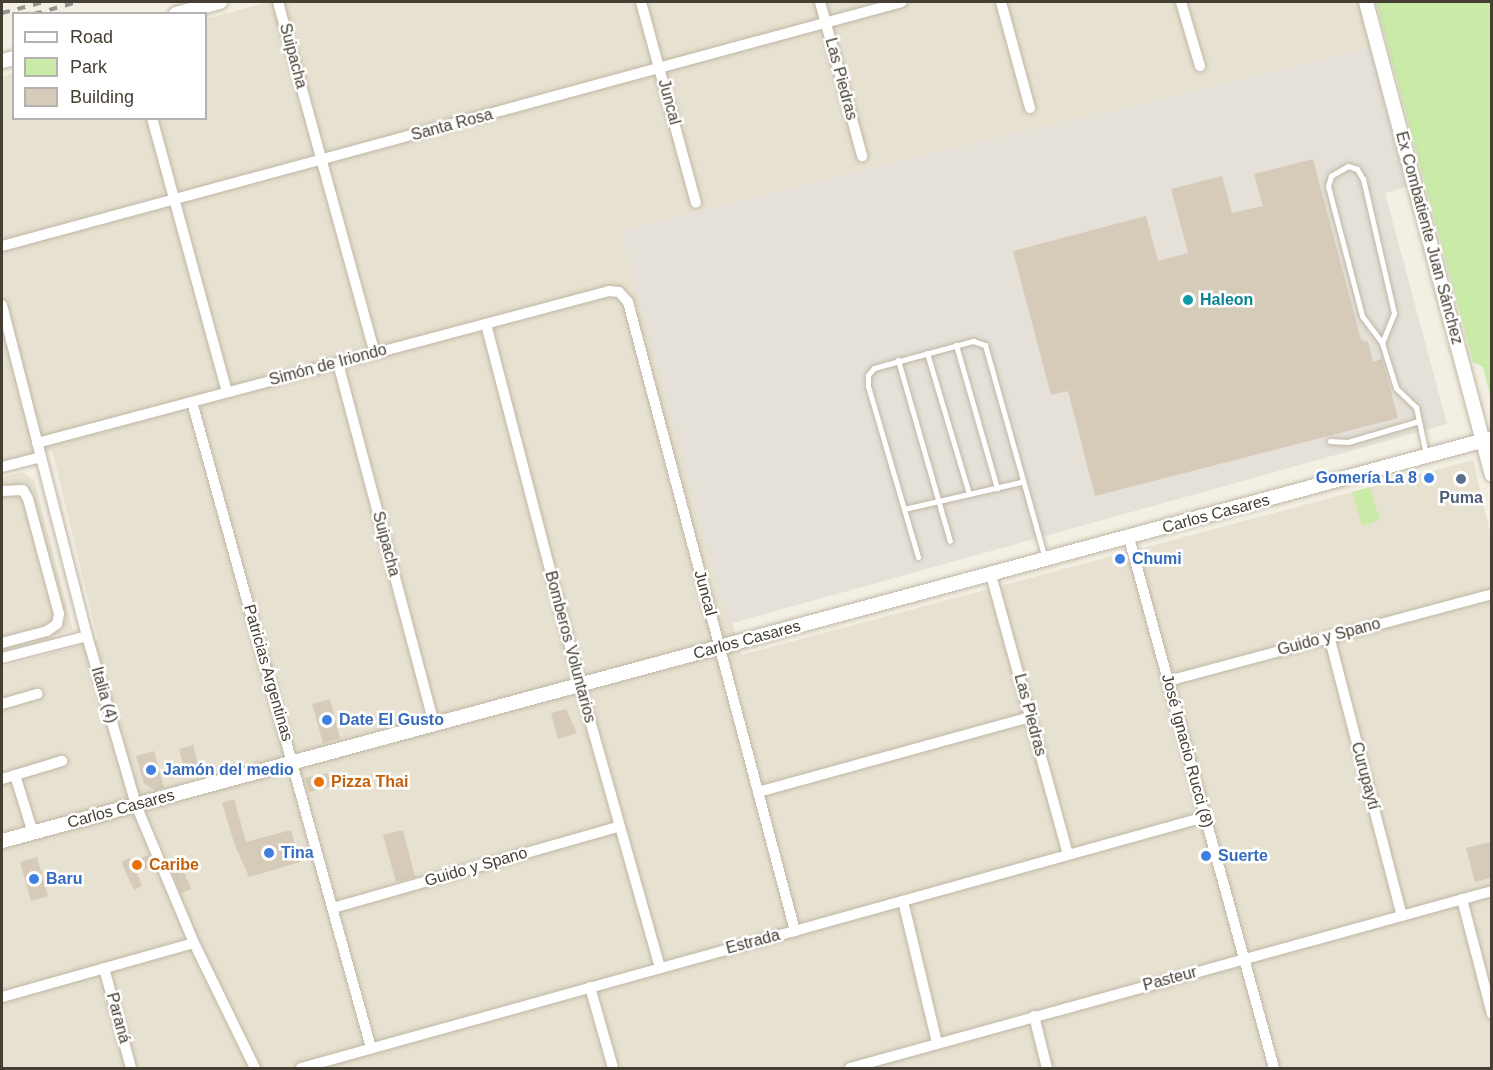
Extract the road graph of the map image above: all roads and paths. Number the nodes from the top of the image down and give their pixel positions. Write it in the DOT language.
graph roads {
  1 [pos="220,2"];
  2 [pos="278,2"];
  3 [pos="641,2"];
  4 [pos="820,2"];
  5 [pos="902,2"];
  6 [pos="1001,2"];
  7 [pos="1181,2"];
  8 [pos="1366,2"];
  9 [pos="183,12"];
  10 [pos="826,23"];
  11 [pos="1200,66"];
  12 [pos="660,69"];
  13 [pos="1030,108"];
  14 [pos="153,120"];
  15 [pos="861,156"];
  16 [pos="322,160"];
  17 [pos="174,200"];
  18 [pos="696,203"];
  19 [pos="2,246"];
  20 [pos="620,292"];
  21 [pos="2,305"];
  22 [pos="486,324"];
  23 [pos="1382,344"];
  24 [pos="956,345"];
  25 [pos="927,352"];
  26 [pos="375,353"];
  27 [pos="898,360"];
  28 [pos="338,363"];
  29 [pos="226,393"];
  30 [pos="192,402"];
  31 [pos="1419,420"];
  32 [pos="1487,439"];
  33 [pos="1330,441"];
  34 [pos="38,443"];
  35 [pos="1427,455"];
  36 [pos="41,457"];
  37 [pos="2,467"];
  38 [pos="1491,474"];
  39 [pos="1021,482"];
  40 [pos="997,488"];
  41 [pos="2,491"];
  42 [pos="969,494"];
  43 [pos="937,502"];
  44 [pos="904,509"];
  45 [pos="1129,538"];
  46 [pos="950,541"];
  47 [pos="918,557"];
  48 [pos="1046,560"];
  49 [pos="991,574"];
  50 [pos="1491,594"];
  51 [pos="87,636"];
  52 [pos="1329,636"];
  53 [pos="2,643"];
  54 [pos="720,648"];
  55 [pos="2,658"];
  56 [pos="1168,681"];
  57 [pos="580,686"];
  58 [pos="38,694"];
  59 [pos="2,704"];
  60 [pos="1030,717"];
  61 [pos="434,725"];
  62 [pos="62,762"];
  63 [pos="293,763"];
  64 [pos="15,775"];
  65 [pos="2,779"];
  66 [pos="758,792"];
  67 [pos="136,805"];
  68 [pos="1205,817"];
  69 [pos="620,826"];
  70 [pos="33,833"];
  71 [pos="2,841"];
  72 [pos="1068,855"];
  73 [pos="1491,891"];
  74 [pos="1462,899"];
  75 [pos="903,901"];
  76 [pos="333,908"];
  77 [pos="1402,916"];
  78 [pos="795,931"];
  79 [pos="194,943"];
  80 [pos="1244,959"];
  81 [pos="104,968"];
  82 [pos="660,968"];
  83 [pos="590,987"];
  84 [pos="2,997"];
  85 [pos="1491,1014"];
  86 [pos="1034,1016"];
  87 [pos="938,1043"];
  88 [pos="371,1048"];
  89 [pos="131,1068"];
  90 [pos="255,1068"];
  91 [pos="301,1068"];
  92 [pos="613,1068"];
  93 [pos="850,1068"];
  94 [pos="1047,1068"];
  95 [pos="1274,1068"];
  1 -- 9 [label="street"];
  2 -- 16 [label="street, Suipacha"];
  3 -- 12 [label="street, Juncal"];
  4 -- 10 [label="street, Las Piedras"];
  5 -- 10 [label="street, Santa Rosa"];
  6 -- 13 [label="street"];
  7 -- 11 [label="street"];
  8 -- 32 [label="street, Ex Combatiente Juan Sánchez"];
  10 -- 12 [label="street, Santa Rosa"];
  10 -- 15 [label="street, Las Piedras"];
  12 -- 16 [label="street, Santa Rosa"];
  12 -- 18 [label="street, Juncal"];
  14 -- 17 [label="street"];
  16 -- 17 [label="street, Santa Rosa"];
  16 -- 26 [label="street, Suipacha"];
  17 -- 19 [label="street, Santa Rosa"];
  17 -- 29 [label="street"];
  20 -- 22 [label="street, Simón de Iriondo"];
  20 -- 54 [label="street, Juncal"];
  21 -- 34 [label="street, Italia (4)"];
  22 -- 26 [label="street, Simón de Iriondo"];
  22 -- 57 [label="street, Bomberos Voluntarios"];
  23 -- 23 [label="lane"];
  23 -- 31 [label="lane"];
  24 -- 25 [label="lane"];
  24 -- 39 [label="lane"];
  24 -- 40 [label="lane"];
  25 -- 27 [label="lane"];
  25 -- 42 [label="lane"];
  26 -- 28 [label="street, Simón de Iriondo"];
  27 -- 43 [label="lane"];
  27 -- 44 [label="lane"];
  28 -- 29 [label="street, Simón de Iriondo"];
  28 -- 61 [label="street, Suipacha"];
  29 -- 30 [label="street, Simón de Iriondo"];
  30 -- 34 [label="street, Simón de Iriondo"];
  30 -- 63 [label="street, Patricias Argentinas"];
  31 -- 33 [label="lane"];
  31 -- 35 [label="lane"];
  32 -- 35 [label="street, Carlos Casares"];
  32 -- 38 [label="street, Ex Combatiente Juan Sánchez"];
  34 -- 36 [label="street, Italia (4)"];
  35 -- 45 [label="street, Carlos Casares"];
  36 -- 37 [label="street"];
  36 -- 51 [label="street, Italia (4)"];
  39 -- 40 [label="lane"];
  39 -- 48 [label="lane"];
  40 -- 42 [label="lane"];
  41 -- 53 [label="street"];
  42 -- 43 [label="lane"];
  43 -- 44 [label="lane"];
  43 -- 46 [label="lane"];
  44 -- 47 [label="lane"];
  45 -- 48 [label="street, Carlos Casares"];
  45 -- 56 [label="street, José Ignacio Rucci (8)"];
  48 -- 49 [label="street, Carlos Casares"];
  49 -- 54 [label="street, Carlos Casares"];
  49 -- 60 [label="street, Las Piedras"];
  50 -- 52 [label="street, Guido y Spano"];
  51 -- 55 [label="street"];
  51 -- 67 [label="street, Italia (4)"];
  52 -- 56 [label="street, Guido y Spano"];
  52 -- 77 [label="street, Curupaytí"];
  54 -- 57 [label="street, Carlos Casares"];
  54 -- 66 [label="street, Juncal"];
  56 -- 68 [label="street, José Ignacio Rucci (8)"];
  57 -- 61 [label="street, Carlos Casares"];
  57 -- 69 [label="street, Bomberos Voluntarios"];
  58 -- 59 [label="street"];
  60 -- 66 [label="street"];
  60 -- 72 [label="street, Las Piedras"];
  61 -- 63 [label="street, Carlos Casares"];
  62 -- 64 [label="street"];
  63 -- 67 [label="street, Carlos Casares"];
  63 -- 76 [label="street, Patricias Argentinas"];
  64 -- 65 [label="street"];
  64 -- 70 [label="street"];
  66 -- 78 [label="street, Juncal"];
  67 -- 70 [label="street, Carlos Casares"];
  67 -- 79 [label="street, Italia (4)"];
  68 -- 72 [label="street, Estrada"];
  68 -- 80 [label="street, José Ignacio Rucci (8)"];
  69 -- 76 [label="street, Guido y Spano"];
  69 -- 82 [label="street, Bomberos Voluntarios"];
  70 -- 71 [label="street, Carlos Casares"];
  72 -- 75 [label="street, Estrada"];
  73 -- 74 [label="street, Pasteur"];
  74 -- 77 [label="street, Pasteur"];
  74 -- 85 [label="street"];
  75 -- 78 [label="street, Estrada"];
  75 -- 87 [label="street"];
  76 -- 88 [label="street, Patricias Argentinas"];
  77 -- 80 [label="street, Pasteur"];
  78 -- 82 [label="street, Estrada"];
  79 -- 81 [label="street"];
  79 -- 90 [label="street, Italia (4)"];
  80 -- 86 [label="street, Pasteur"];
  80 -- 95 [label="street, José Ignacio Rucci (8)"];
  81 -- 84 [label="street"];
  81 -- 89 [label="street, Paraná"];
  82 -- 83 [label="street, Estrada"];
  83 -- 88 [label="street, Estrada"];
  83 -- 92 [label="street"];
  86 -- 87 [label="street, Pasteur"];
  86 -- 94 [label="street"];
  87 -- 93 [label="street, Pasteur"];
  88 -- 91 [label="street, Estrada"];
}
